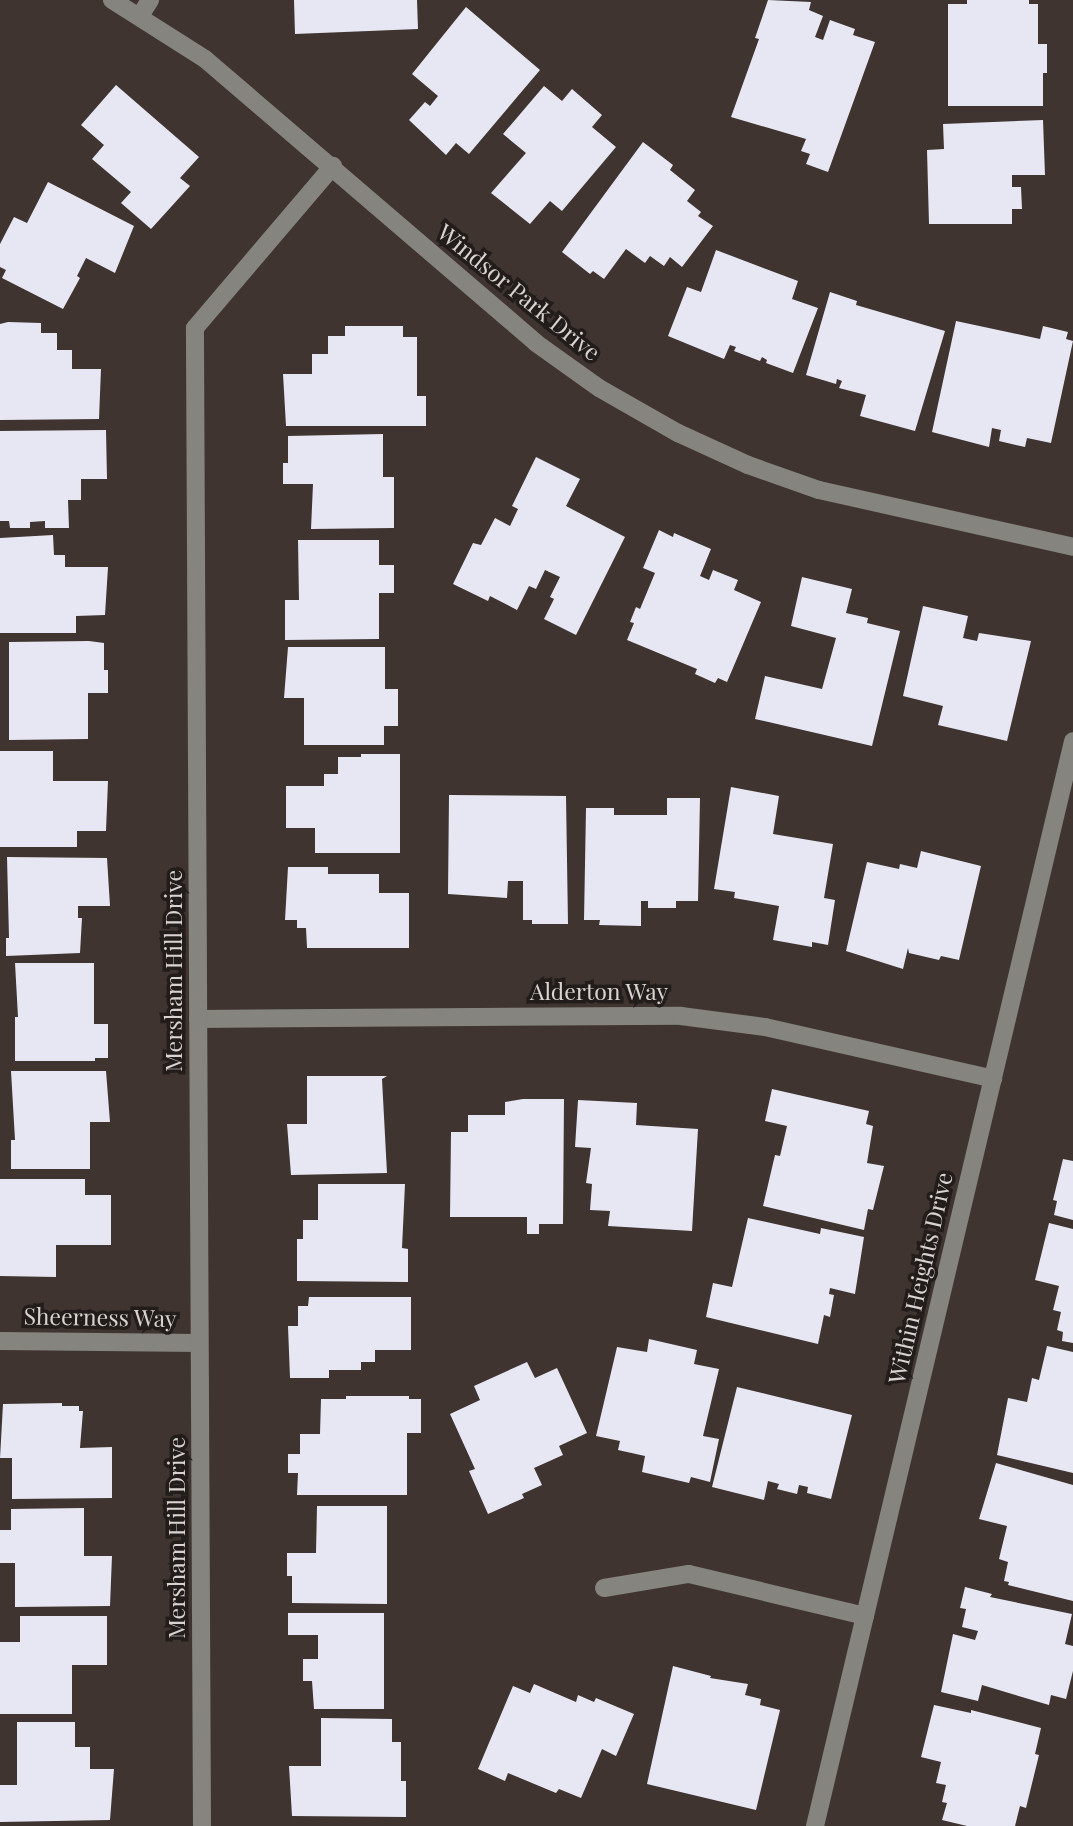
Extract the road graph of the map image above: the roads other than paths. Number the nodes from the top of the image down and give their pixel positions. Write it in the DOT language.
graph roads {
  1 [pos="112,0"];
  2 [pos="145,8"];
  3 [pos="332,166"];
  4 [pos="1073,547"];
  5 [pos="1073,741"];
  6 [pos="198,1019"];
  7 [pos="993,1079"];
  8 [pos="0,1341"];
  9 [pos="200,1343"];
  10 [pos="604,1588"];
  11 [pos="865,1616"];
  12 [pos="202,1826"];
  13 [pos="815,1826"];
  1 -- 2 [label="street, Windsor Park Drive"];
  2 -- 3 [label="street, Windsor Park Drive"];
  3 -- 4 [label="street, Windsor Park Drive"];
  3 -- 6 [label="street, Mersham Hill Drive"];
  5 -- 7 [label="street, Within Heights Drive"];
  6 -- 7 [label="street, Alderton Way"];
  6 -- 9 [label="street, Mersham Hill Drive"];
  7 -- 11 [label="street, Within Heights Drive"];
  8 -- 9 [label="street, Sheerness Way"];
  9 -- 12 [label="street, Mersham Hill Drive"];
  10 -- 11 [label="street"];
  11 -- 13 [label="street, Within Heights Drive"];
}
